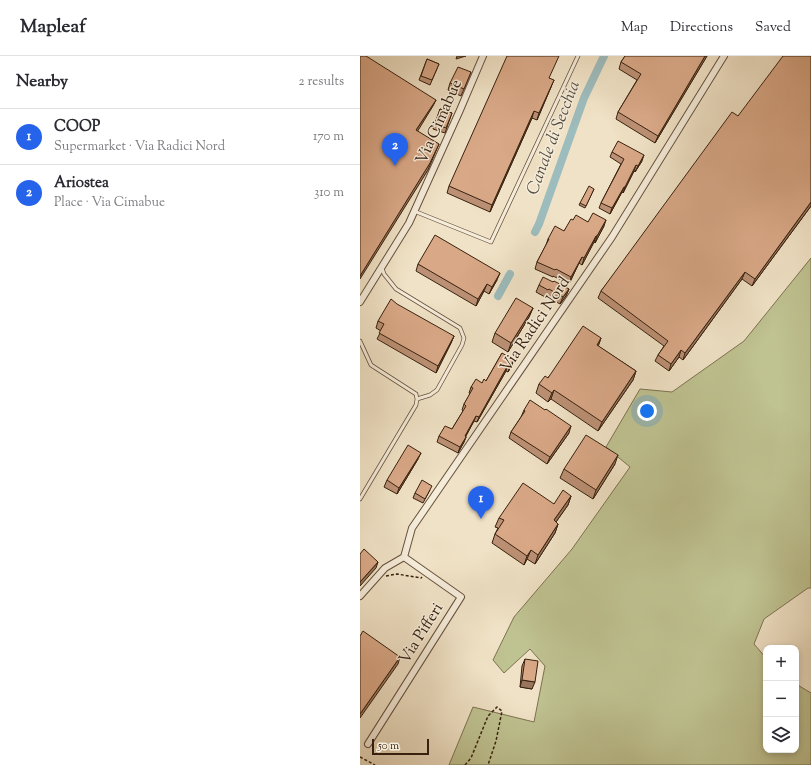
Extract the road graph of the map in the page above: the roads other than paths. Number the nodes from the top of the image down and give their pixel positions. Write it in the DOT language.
graph roads {
  1 [pos="483,56"];
  2 [pos="578,56"];
  3 [pos="724,56"];
  4 [pos="414,211"];
  5 [pos="382,267"];
  6 [pos="360,302"];
  7 [pos="360,341"];
  8 [pos="417,399"];
  9 [pos="360,499"];
  10 [pos="404,557"];
  11 [pos="360,596"];
  12 [pos="368,744"];
  1 -- 4 [label="street, Via Cimabue"];
  2 -- 4 [label="lane"];
  3 -- 10 [label="street, Via Radici Nord"];
  4 -- 5 [label="street, Via Cimabue"];
  5 -- 6 [label="street, Via Cimabue"];
  5 -- 8 [label="lane"];
  7 -- 8 [label="lane"];
  8 -- 9 [label="lane"];
  10 -- 11 [label="street"];
  10 -- 12 [label="street, Via Pifferi"];
}
